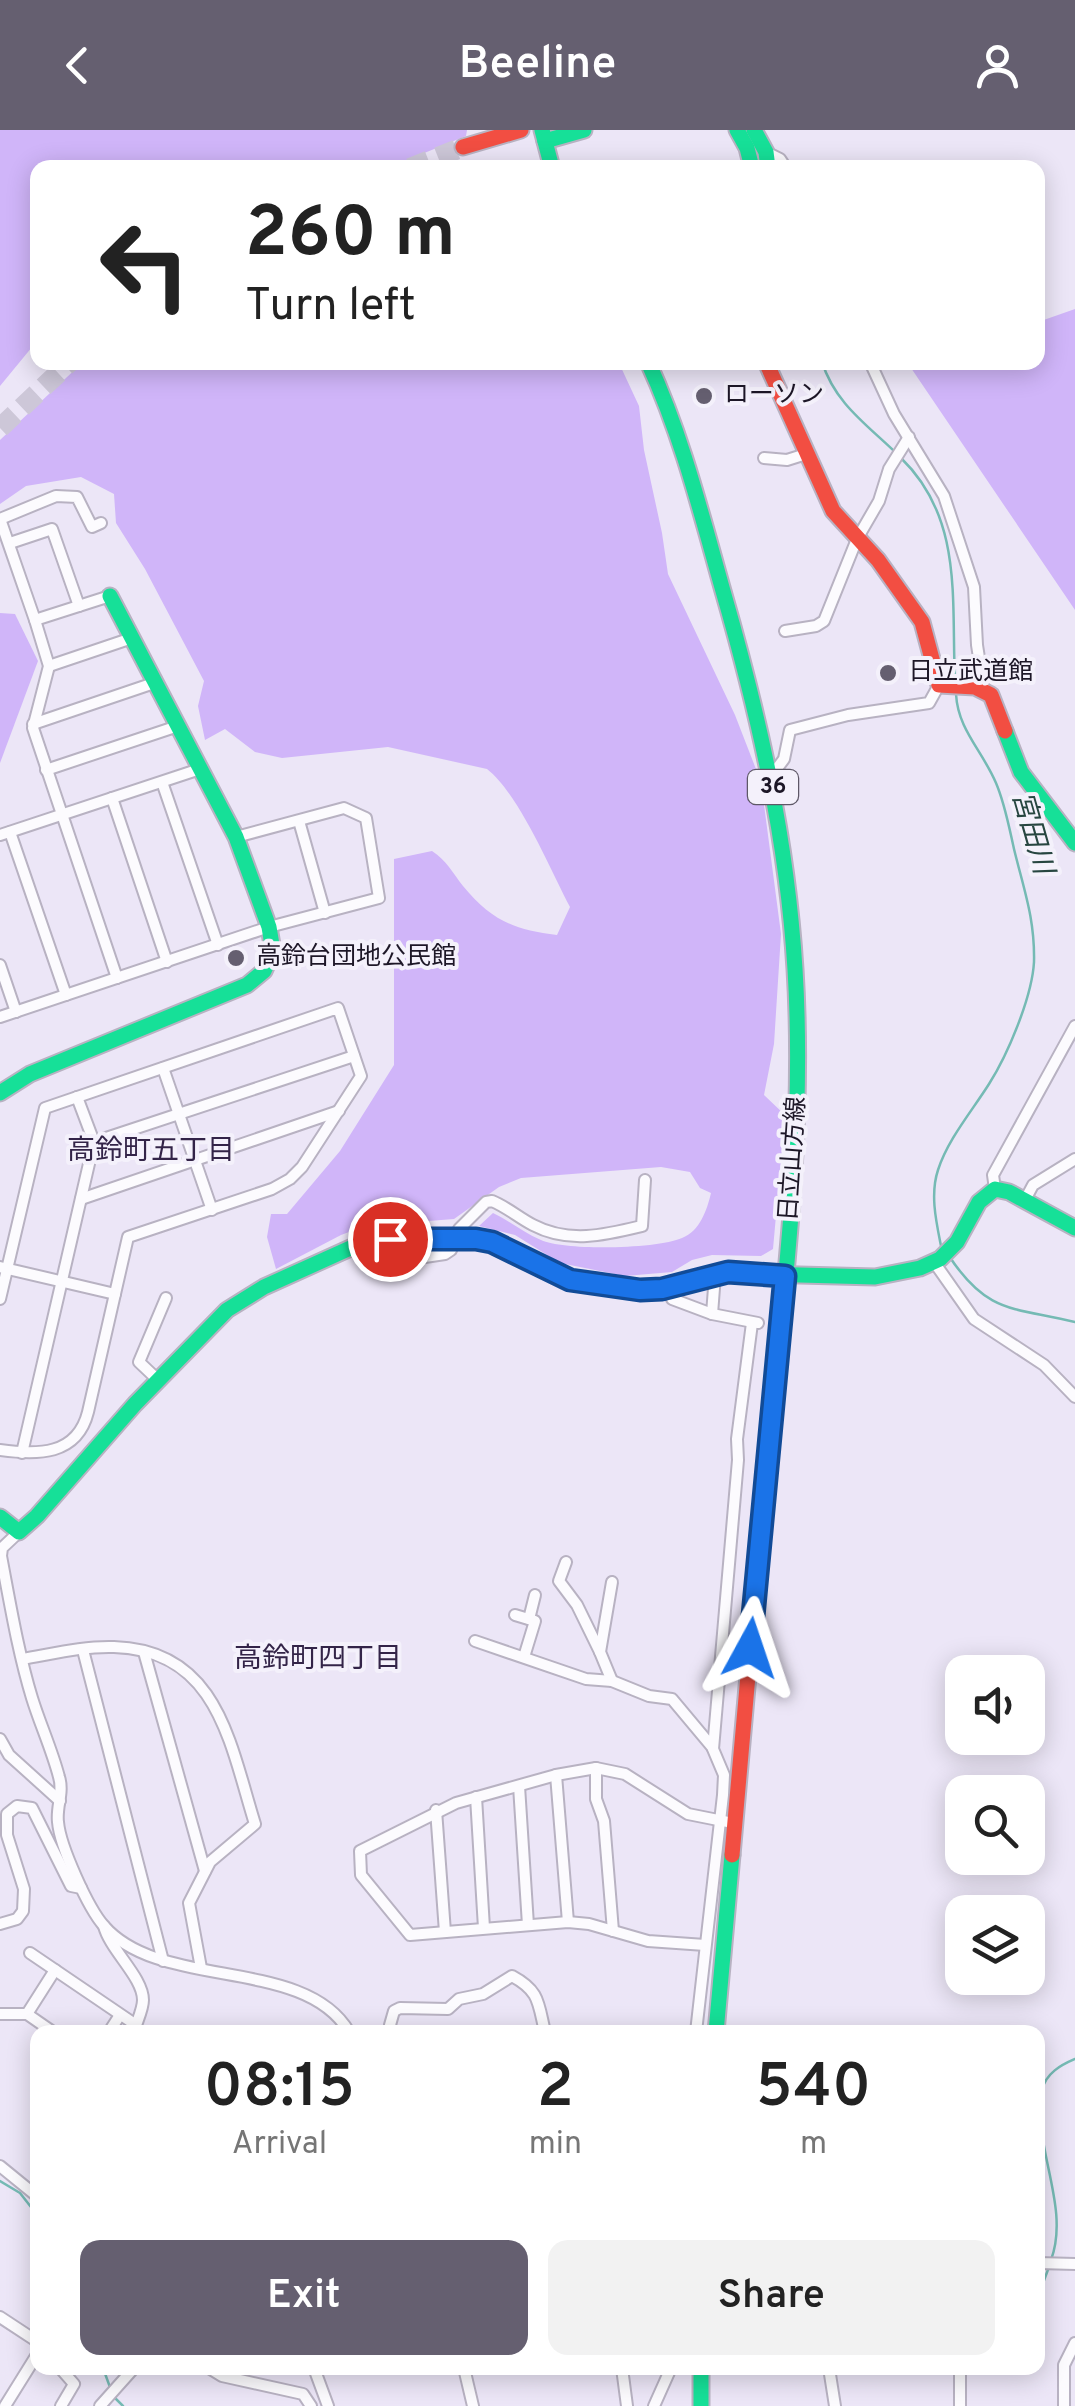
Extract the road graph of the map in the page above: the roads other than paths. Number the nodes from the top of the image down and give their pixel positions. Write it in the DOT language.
graph roads {
  1 [pos="521,130"];
  2 [pos="584,130"];
  3 [pos="738,130"];
  4 [pos="754,130"];
  5 [pos="549,136"];
  6 [pos="463,147"];
  7 [pos="750,160"];
  8 [pos="767,160"];
  9 [pos="651,370"];
  10 [pos="769,370"];
  11 [pos="874,370"];
  12 [pos="907,439"];
  13 [pos="806,454"];
  14 [pos="764,458"];
  15 [pos="101,523"];
  16 [pos="857,538"];
  17 [pos="10,543"];
  18 [pos="110,596"];
  19 [pos="79,606"];
  20 [pos="35,620"];
  21 [pos="785,631"];
  22 [pos="132,638"];
  23 [pos="49,666"];
  24 [pos="154,683"];
  25 [pos="949,685"];
  26 [pos="984,690"];
  27 [pos="33,724"];
  28 [pos="178,726"];
  29 [pos="200,769"];
  30 [pos="46,770"];
  31 [pos="772,776"];
  32 [pos="162,782"];
  33 [pos="112,798"];
  34 [pos="61,815"];
  35 [pos="299,821"];
  36 [pos="5,834"];
  37 [pos="236,836"];
  38 [pos="1075,843"];
  39 [pos="326,913"];
  40 [pos="268,928"];
  41 [pos="218,944"];
  42 [pos="167,962"];
  43 [pos="0,966"];
  44 [pos="117,978"];
  45 [pos="66,995"];
  46 [pos="16,1012"];
  47 [pos="0,1017"];
  48 [pos="1075,1026"];
  49 [pos="354,1056"];
  50 [pos="163,1068"];
  51 [pos="0,1093"];
  52 [pos="77,1097"];
  53 [pos="339,1111"];
  54 [pos="179,1114"];
  55 [pos="94,1142"];
  56 [pos="1075,1159"];
  57 [pos="195,1160"];
  58 [pos="646,1180"];
  59 [pos="994,1189"];
  60 [pos="81,1199"];
  61 [pos="1024,1200"];
  62 [pos="212,1210"];
  63 [pos="1075,1228"];
  64 [pos="455,1239"];
  65 [pos="942,1257"];
  66 [pos="3,1268"];
  67 [pos="715,1274"];
  68 [pos="785,1276"];
  69 [pos="62,1282"];
  70 [pos="115,1294"];
  71 [pos="166,1298"];
  72 [pos="0,1299"];
  73 [pos="672,1299"];
  74 [pos="712,1314"];
  75 [pos="158,1380"];
  76 [pos="1075,1397"];
  77 [pos="0,1450"];
  78 [pos="22,1453"];
  79 [pos="0,1517"];
  80 [pos="19,1532"];
  81 [pos="566,1562"];
  82 [pos="612,1582"];
  83 [pos="535,1594"];
  84 [pos="515,1615"];
  85 [pos="529,1619"];
  86 [pos="475,1641"];
  87 [pos="82,1650"];
  88 [pos="144,1652"];
  89 [pos="600,1652"];
  90 [pos="524,1657"];
  91 [pos="22,1659"];
  92 [pos="612,1681"];
  93 [pos="0,1739"];
  94 [pos="713,1749"];
  95 [pos="596,1768"];
  96 [pos="556,1775"];
  97 [pos="519,1786"];
  98 [pos="476,1796"];
  99 [pos="60,1801"];
  100 [pos="436,1810"];
  101 [pos="727,1822"];
  102 [pos="205,1871"];
  103 [pos="81,1888"];
  104 [pos="568,1922"];
  105 [pos="0,1924"];
  106 [pos="104,1926"];
  107 [pos="528,1926"];
  108 [pos="484,1928"];
  109 [pos="613,1931"];
  110 [pos="445,1932"];
  111 [pos="704,1944"];
  112 [pos="30,1953"];
  113 [pos="163,1961"];
  114 [pos="201,1968"];
  115 [pos="54,1970"];
  116 [pos="0,2014"];
  117 [pos="26,2014"];
  118 [pos="120,2014"];
  119 [pos="43,2025"];
  120 [pos="113,2025"];
  121 [pos="131,2025"];
  122 [pos="136,2025"];
  123 [pos="343,2025"];
  124 [pos="390,2025"];
  125 [pos="543,2025"];
  126 [pos="697,2025"];
  127 [pos="716,2025"];
  128 [pos="0,2166"];
  129 [pos="30,2190"];
  130 [pos="1045,2263"];
  131 [pos="1075,2264"];
  132 [pos="2,2320"];
  133 [pos="30,2337"];
  134 [pos="1075,2342"];
  135 [pos="30,2366"];
  136 [pos="66,2375"];
  137 [pos="127,2375"];
  138 [pos="220,2375"];
  139 [pos="317,2375"];
  140 [pos="466,2375"];
  141 [pos="623,2375"];
  142 [pos="668,2375"];
  143 [pos="701,2375"];
  144 [pos="829,2375"];
  145 [pos="960,2375"];
  146 [pos="5,2406"];
  147 [pos="61,2406"];
  148 [pos="100,2406"];
  149 [pos="312,2406"];
  150 [pos="328,2406"];
  151 [pos="473,2406"];
  152 [pos="628,2406"];
  153 [pos="654,2406"];
  154 [pos="701,2406"];
  155 [pos="835,2406"];
  156 [pos="960,2406"];
  157 [pos="1064,2406"];
  1 -- 6 [label="main road"];
  2 -- 5 [label="main road"];
  3 -- 7 [label="main road"];
  4 -- 8 [label="main road"];
  9 -- 31 [label="main road, 日立山方線 / 36"];
  10 -- 13 [label="main road"];
  11 -- 12 [label="street"];
  12 -- 16 [label="street"];
  12 -- 26 [label="street"];
  13 -- 14 [label="street"];
  13 -- 16 [label="main road"];
  15 -- 17 [label="street"];
  16 -- 21 [label="street"];
  16 -- 25 [label="main road"];
  17 -- 19 [label="street"];
  17 -- 20 [label="street"];
  18 -- 19 [label="street"];
  18 -- 22 [label="main road"];
  19 -- 20 [label="street"];
  20 -- 23 [label="street"];
  22 -- 23 [label="street"];
  22 -- 24 [label="main road"];
  23 -- 27 [label="street"];
  24 -- 27 [label="street"];
  24 -- 28 [label="main road"];
  25 -- 26 [label="main road"];
  25 -- 31 [label="street"];
  26 -- 38 [label="main road"];
  27 -- 30 [label="street"];
  28 -- 29 [label="main road"];
  28 -- 30 [label="street"];
  29 -- 32 [label="street"];
  29 -- 37 [label="main road"];
  30 -- 34 [label="street"];
  31 -- 68 [label="main road, 日立山方線 / 36"];
  32 -- 33 [label="street"];
  32 -- 41 [label="street"];
  33 -- 34 [label="street"];
  33 -- 42 [label="street"];
  34 -- 36 [label="street"];
  34 -- 44 [label="street"];
  35 -- 37 [label="street"];
  35 -- 39 [label="street"];
  35 -- 39 [label="street"];
  36 -- 45 [label="street"];
  37 -- 40 [label="main road"];
  39 -- 40 [label="street"];
  40 -- 41 [label="street"];
  40 -- 51 [label="main road"];
  41 -- 42 [label="street"];
  42 -- 44 [label="street"];
  43 -- 46 [label="street"];
  44 -- 45 [label="street"];
  45 -- 46 [label="street"];
  46 -- 47 [label="street"];
  48 -- 59 [label="street"];
  49 -- 50 [label="street"];
  49 -- 53 [label="street"];
  49 -- 54 [label="street"];
  50 -- 52 [label="street"];
  50 -- 54 [label="street"];
  52 -- 55 [label="street"];
  52 -- 66 [label="street"];
  53 -- 57 [label="street"];
  53 -- 62 [label="street"];
  54 -- 55 [label="street"];
  54 -- 57 [label="street"];
  55 -- 60 [label="street"];
  56 -- 61 [label="street"];
  57 -- 60 [label="street"];
  57 -- 62 [label="street"];
  58 -- 64 [label="street"];
  59 -- 61 [label="main road"];
  59 -- 65 [label="main road"];
  60 -- 69 [label="street"];
  61 -- 63 [label="main road"];
  62 -- 70 [label="street"];
  64 -- 67 [label="main road"];
  64 -- 75 [label="main road"];
  65 -- 68 [label="main road"];
  65 -- 76 [label="street"];
  66 -- 69 [label="street"];
  66 -- 72 [label="street"];
  67 -- 68 [label="main road"];
  67 -- 74 [label="street"];
  68 -- 101 [label="main road, 日立山方線 / 36"];
  69 -- 70 [label="street"];
  69 -- 78 [label="street"];
  70 -- 78 [label="street"];
  71 -- 75 [label="street"];
  73 -- 74 [label="street"];
  74 -- 94 [label="street"];
  75 -- 80 [label="main road"];
  77 -- 78 [label="street"];
  79 -- 80 [label="main road"];
  80 -- 91 [label="street"];
  81 -- 89 [label="street"];
  82 -- 89 [label="street"];
  83 -- 85 [label="street"];
  84 -- 85 [label="street"];
  85 -- 90 [label="street"];
  86 -- 90 [label="street"];
  87 -- 88 [label="street"];
  87 -- 91 [label="street"];
  87 -- 113 [label="street"];
  88 -- 102 [label="street"];
  88 -- 102 [label="street"];
  89 -- 92 [label="street"];
  90 -- 92 [label="street"];
  91 -- 99 [label="street"];
  92 -- 94 [label="street"];
  93 -- 99 [label="street"];
  94 -- 101 [label="street"];
  95 -- 96 [label="street"];
  95 -- 101 [label="street"];
  95 -- 109 [label="street"];
  96 -- 97 [label="street"];
  96 -- 104 [label="street"];
  97 -- 98 [label="street"];
  97 -- 107 [label="street"];
  98 -- 100 [label="street"];
  98 -- 108 [label="street"];
  99 -- 103 [label="street"];
  100 -- 110 [label="street"];
  100 -- 110 [label="street"];
  101 -- 111 [label="street"];
  101 -- 127 [label="main road, 日立山方線 / 36"];
  102 -- 114 [label="street"];
  103 -- 105 [label="street"];
  103 -- 106 [label="street"];
  104 -- 107 [label="street"];
  104 -- 109 [label="street"];
  106 -- 113 [label="street"];
  106 -- 122 [label="street"];
  107 -- 108 [label="street"];
  108 -- 110 [label="street"];
  109 -- 111 [label="street"];
  111 -- 126 [label="street"];
  112 -- 115 [label="street"];
  113 -- 114 [label="street"];
  114 -- 123 [label="street"];
  115 -- 117 [label="street"];
  115 -- 118 [label="street"];
  116 -- 117 [label="street"];
  117 -- 119 [label="street"];
  118 -- 120 [label="street"];
  118 -- 121 [label="street"];
  124 -- 125 [label="street"];
  128 -- 129 [label="street"];
  130 -- 131 [label="street"];
  132 -- 133 [label="street"];
  134 -- 157 [label="street"];
  135 -- 146 [label="street"];
  136 -- 147 [label="street"];
  137 -- 148 [label="street"];
  138 -- 149 [label="street"];
  139 -- 150 [label="street"];
  140 -- 151 [label="street"];
  141 -- 152 [label="street"];
  142 -- 153 [label="street"];
  143 -- 154 [label="main road"];
  144 -- 155 [label="street"];
  145 -- 156 [label="street"];
}
